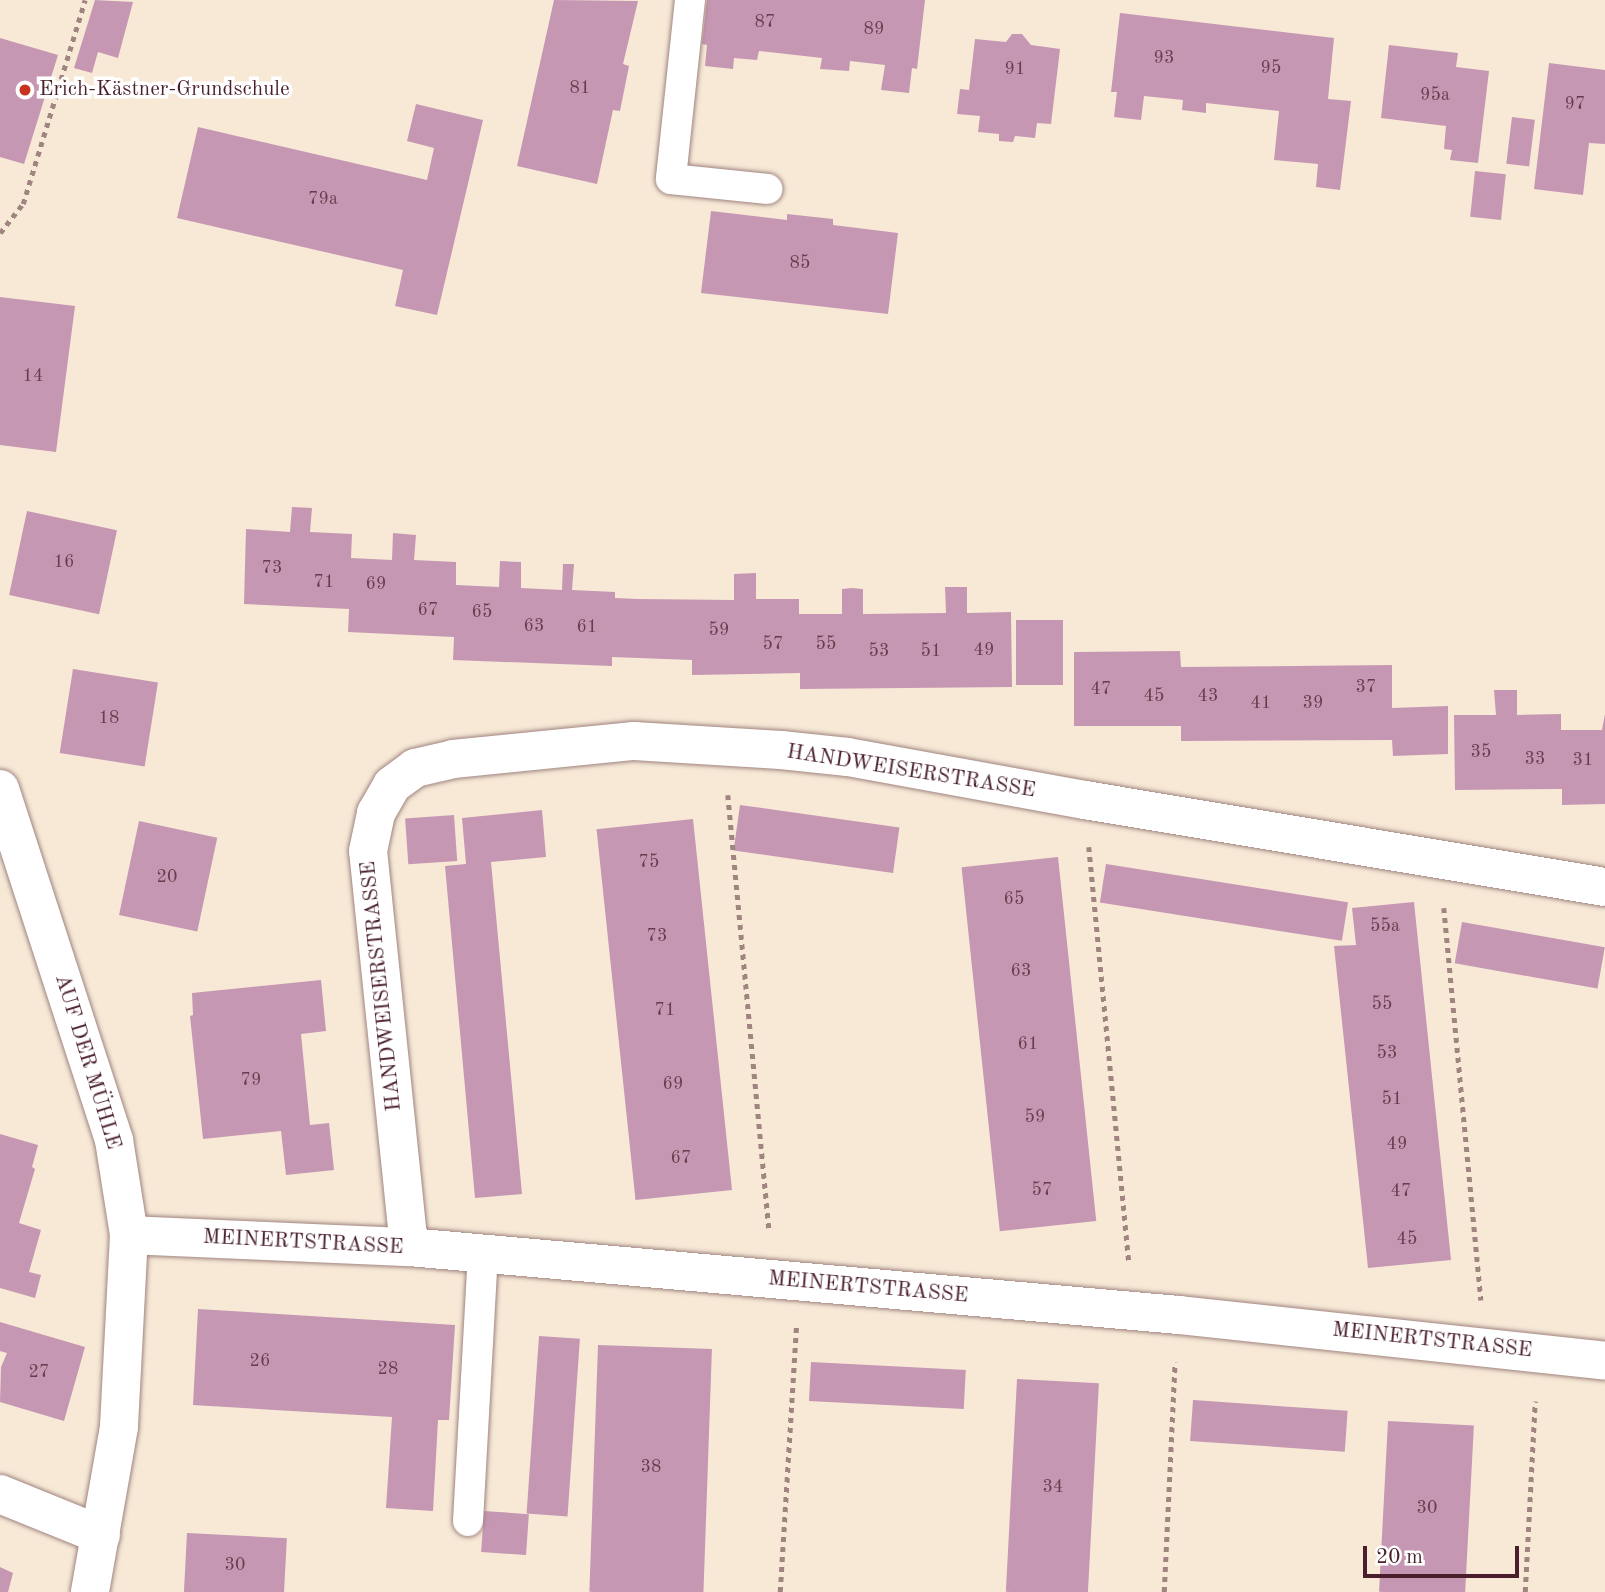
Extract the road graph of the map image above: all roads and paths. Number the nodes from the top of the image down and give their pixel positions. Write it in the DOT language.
graph roads {
  1 [pos="85,0"];
  2 [pos="690,0"];
  3 [pos="767,189"];
  4 [pos="0,233"];
  5 [pos="724,745"];
  6 [pos="0,789"];
  7 [pos="1085,800"];
  8 [pos="1439,858"];
  9 [pos="1605,887"];
  10 [pos="129,1235"];
  11 [pos="771,1246"];
  12 [pos="409,1247"];
  13 [pos="483,1254"];
  14 [pos="1129,1268"];
  15 [pos="1481,1306"];
  16 [pos="796,1325"];
  17 [pos="1176,1359"];
  18 [pos="1605,1361"];
  19 [pos="1535,1400"];
  20 [pos="0,1494"];
  21 [pos="468,1521"];
  22 [pos="102,1535"];
  23 [pos="90,1592"];
  24 [pos="780,1592"];
  25 [pos="1164,1592"];
  26 [pos="1525,1592"];
  1 -- 4 [label="path"];
  2 -- 3 [label="lane"];
  5 -- 7 [label="street, HANDWEISERSTRASSE"];
  5 -- 11 [label="path"];
  5 -- 12 [label="street, HANDWEISERSTRASSE"];
  6 -- 10 [label="street, AUF DER MÜHLE"];
  7 -- 8 [label="street, HANDWEISERSTRASSE"];
  7 -- 14 [label="path"];
  8 -- 9 [label="street, HANDWEISERSTRASSE"];
  8 -- 15 [label="path"];
  10 -- 12 [label="street, MEINERTSTRASSE"];
  10 -- 22 [label="street, AUF DER MÜHLE"];
  12 -- 13 [label="street, MEINERTSTRASSE"];
  13 -- 18 [label="street, MEINERTSTRASSE"];
  13 -- 21 [label="lane"];
  16 -- 24 [label="path"];
  17 -- 25 [label="path"];
  19 -- 26 [label="path"];
  20 -- 22 [label="street"];
  22 -- 23 [label="street, AUF DER MÜHLE"];
}
